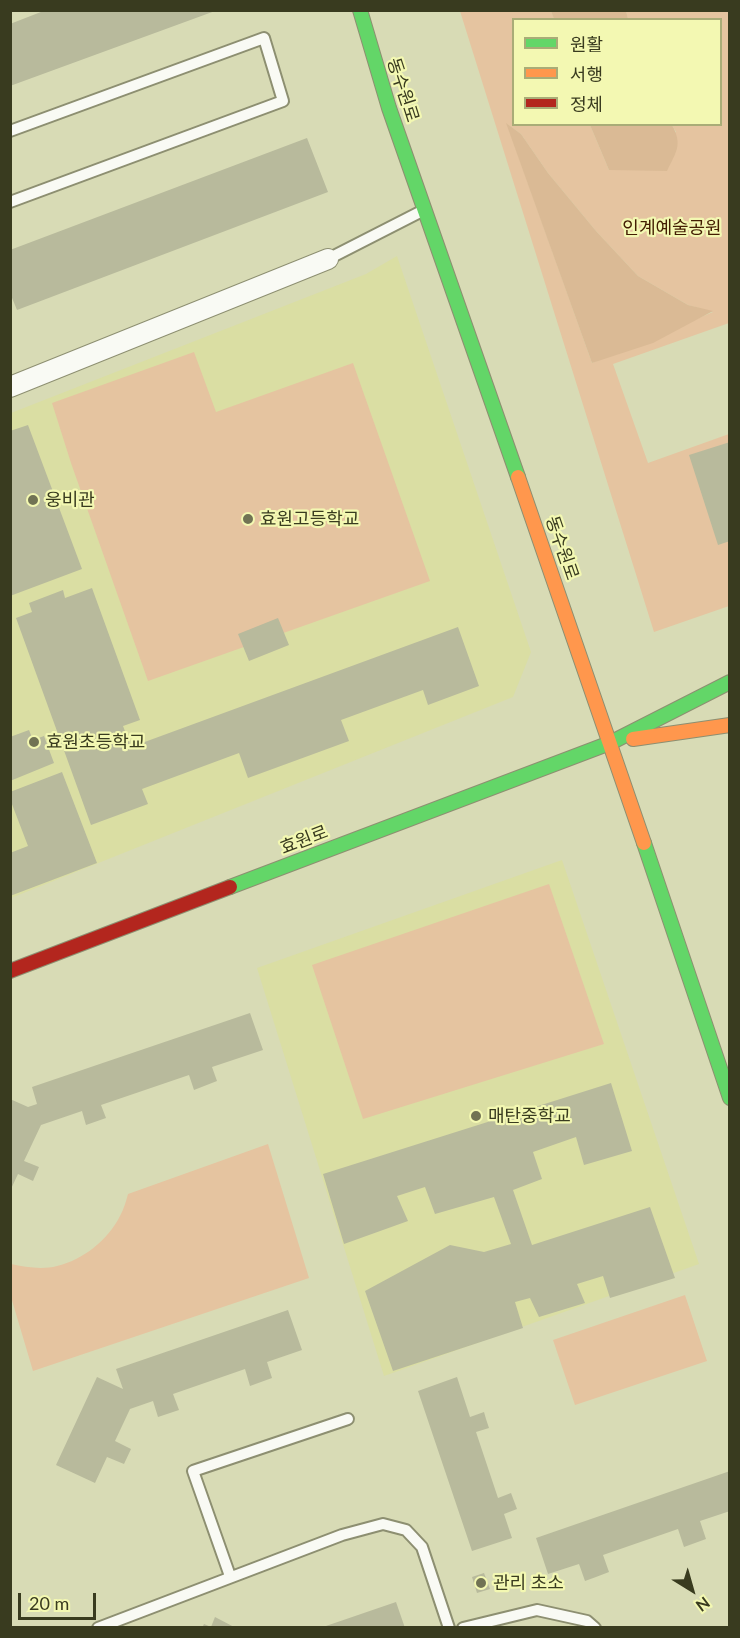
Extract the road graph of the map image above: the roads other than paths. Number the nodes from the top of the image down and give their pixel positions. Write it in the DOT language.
graph roads {
  1 [pos="360,10"];
  2 [pos="10,130"];
  3 [pos="10,202"];
  4 [pos="425,209"];
  5 [pos="328,259"];
  6 [pos="10,387"];
  7 [pos="729,682"];
  8 [pos="729,725"];
  9 [pos="610,742"];
  10 [pos="10,972"];
  11 [pos="729,1098"];
  12 [pos="348,1419"];
  13 [pos="230,1576"];
  14 [pos="98,1628"];
  15 [pos="449,1628"];
  16 [pos="464,1628"];
  17 [pos="595,1628"];
  1 -- 4 [label="main road, 동수원로"];
  2 -- 3 [label="lane"];
  4 -- 5 [label="lane"];
  4 -- 9 [label="main road, 동수원로"];
  5 -- 6 [label="street"];
  7 -- 9 [label="main road, 효원로"];
  8 -- 9 [label="main road, 효원로"];
  9 -- 10 [label="main road, 효원로"];
  9 -- 11 [label="main road, 동수원로"];
  12 -- 13 [label="lane"];
  13 -- 14 [label="lane"];
  13 -- 15 [label="lane"];
  16 -- 17 [label="lane"];
}
